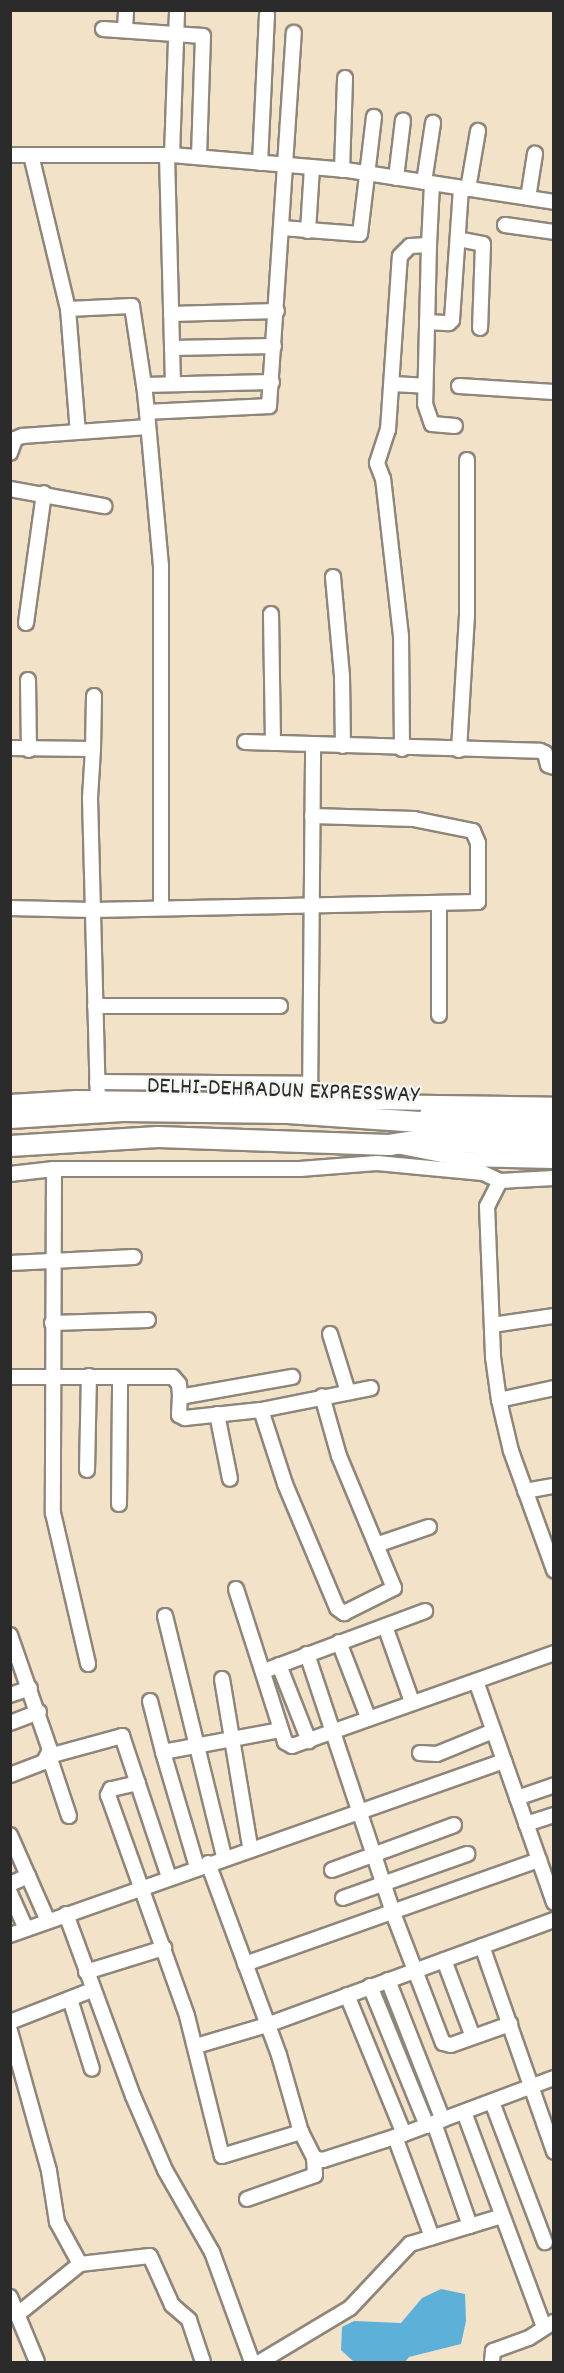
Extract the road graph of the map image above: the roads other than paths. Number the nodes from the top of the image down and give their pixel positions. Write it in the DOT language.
graph roads {
  1 [pos="126,10"];
  2 [pos="177,10"];
  3 [pos="267,14"];
  4 [pos="103,29"];
  5 [pos="125,30"];
  6 [pos="177,33"];
  7 [pos="294,33"];
  8 [pos="345,78"];
  9 [pos="374,117"];
  10 [pos="403,120"];
  11 [pos="433,123"];
  12 [pos="478,132"];
  13 [pos="169,154"];
  14 [pos="535,154"];
  15 [pos="10,155"];
  16 [pos="31,155"];
  17 [pos="199,157"];
  18 [pos="260,163"];
  19 [pos="287,165"];
  20 [pos="312,167"];
  21 [pos="342,170"];
  22 [pos="368,174"];
  23 [pos="396,178"];
  24 [pos="428,183"];
  25 [pos="465,189"];
  26 [pos="528,198"];
  27 [pos="554,202"];
  28 [pos="505,225"];
  29 [pos="282,228"];
  30 [pos="308,231"];
  31 [pos="554,232"];
  32 [pos="458,239"];
  33 [pos="429,245"];
  34 [pos="68,309"];
  35 [pos="277,311"];
  36 [pos="171,314"];
  37 [pos="427,322"];
  38 [pos="480,328"];
  39 [pos="274,346"];
  40 [pos="172,348"];
  41 [pos="272,382"];
  42 [pos="173,384"];
  43 [pos="392,384"];
  44 [pos="144,385"];
  45 [pos="425,386"];
  46 [pos="459,386"];
  47 [pos="554,392"];
  48 [pos="147,412"];
  49 [pos="455,426"];
  50 [pos="148,427"];
  51 [pos="78,432"];
  52 [pos="10,453"];
  53 [pos="467,460"];
  54 [pos="10,489"];
  55 [pos="44,493"];
  56 [pos="104,506"];
  57 [pos="333,578"];
  58 [pos="271,614"];
  59 [pos="26,622"];
  60 [pos="28,680"];
  61 [pos="94,696"];
  62 [pos="245,742"];
  63 [pos="273,743"];
  64 [pos="313,745"];
  65 [pos="343,746"];
  66 [pos="10,748"];
  67 [pos="93,749"];
  68 [pos="402,749"];
  69 [pos="29,750"];
  70 [pos="459,750"];
  71 [pos="554,767"];
  72 [pos="312,816"];
  73 [pos="439,904"];
  74 [pos="312,905"];
  75 [pos="161,907"];
  76 [pos="10,908"];
  77 [pos="93,910"];
  78 [pos="95,1006"];
  79 [pos="280,1006"];
  80 [pos="439,1015"];
  81 [pos="97,1082"];
  82 [pos="311,1084"];
  83 [pos="98,1098"];
  84 [pos="10,1102"];
  85 [pos="310,1103"];
  86 [pos="554,1105"];
  87 [pos="10,1118"];
  88 [pos="553,1131"];
  89 [pos="389,1145"];
  90 [pos="10,1146"];
  91 [pos="554,1161"];
  92 [pos="54,1169"];
  93 [pos="10,1174"];
  94 [pos="554,1178"];
  95 [pos="500,1181"];
  96 [pos="134,1257"];
  97 [pos="54,1262"];
  98 [pos="10,1263"];
  99 [pos="554,1316"];
  100 [pos="148,1320"];
  101 [pos="52,1323"];
  102 [pos="492,1324"];
  103 [pos="330,1334"];
  104 [pos="52,1376"];
  105 [pos="89,1376"];
  106 [pos="10,1377"];
  107 [pos="120,1377"];
  108 [pos="292,1377"];
  109 [pos="371,1388"];
  110 [pos="554,1388"];
  111 [pos="348,1392"];
  112 [pos="180,1395"];
  113 [pos="322,1396"];
  114 [pos="499,1400"];
  115 [pos="261,1410"];
  116 [pos="216,1414"];
  117 [pos="87,1470"];
  118 [pos="230,1479"];
  119 [pos="554,1486"];
  120 [pos="525,1491"];
  121 [pos="119,1503"];
  122 [pos="429,1527"];
  123 [pos="376,1545"];
  124 [pos="554,1570"];
  125 [pos="236,1589"];
  126 [pos="425,1611"];
  127 [pos="165,1616"];
  128 [pos="385,1626"];
  129 [pos="10,1635"];
  130 [pos="339,1642"];
  131 [pos="554,1653"];
  132 [pos="307,1654"];
  133 [pos="88,1664"];
  134 [pos="279,1665"];
  135 [pos="17,1669"];
  136 [pos="264,1671"];
  137 [pos="222,1679"];
  138 [pos="476,1681"];
  139 [pos="30,1688"];
  140 [pos="10,1695"];
  141 [pos="150,1701"];
  142 [pos="412,1702"];
  143 [pos="39,1712"];
  144 [pos="368,1717"];
  145 [pos="10,1723"];
  146 [pos="281,1730"];
  147 [pos="333,1730"];
  148 [pos="493,1731"];
  149 [pos="233,1738"];
  150 [pos="309,1741"];
  151 [pos="198,1745"];
  152 [pos="163,1752"];
  153 [pos="420,1753"];
  154 [pos="49,1756"];
  155 [pos="504,1761"];
  156 [pos="10,1775"];
  157 [pos="138,1783"];
  158 [pos="554,1785"];
  159 [pos="517,1798"];
  160 [pos="361,1809"];
  161 [pos="554,1815"];
  162 [pos="69,1816"];
  163 [pos="526,1824"];
  164 [pos="454,1825"];
  165 [pos="10,1835"];
  166 [pos="250,1847"];
  167 [pos="467,1854"];
  168 [pos="375,1856"];
  169 [pos="224,1857"];
  170 [pos="539,1860"];
  171 [pos="203,1865"];
  172 [pos="332,1870"];
  173 [pos="28,1876"];
  174 [pos="169,1877"];
  175 [pos="10,1884"];
  176 [pos="383,1884"];
  177 [pos="140,1887"];
  178 [pos="10,1893"];
  179 [pos="343,1898"];
  180 [pos="554,1903"];
  181 [pos="393,1913"];
  182 [pos="66,1914"];
  183 [pos="554,1920"];
  184 [pos="48,1921"];
  185 [pos="26,1929"];
  186 [pos="10,1935"];
  187 [pos="482,1946"];
  188 [pos="164,1948"];
  189 [pos="444,1960"];
  190 [pos="245,1964"];
  191 [pos="86,1972"];
  192 [pos="415,1972"];
  193 [pos="388,1980"];
  194 [pos="370,1986"];
  195 [pos="92,1990"];
  196 [pos="347,1995"];
  197 [pos="70,1999"];
  198 [pos="10,2022"];
  199 [pos="510,2024"];
  200 [pos="267,2025"];
  201 [pos="10,2031"];
  202 [pos="473,2037"];
  203 [pos="196,2046"];
  204 [pos="92,2069"];
  205 [pos="554,2078"];
  206 [pos="531,2086"];
  207 [pos="492,2102"];
  208 [pos="464,2112"];
  209 [pos="435,2123"];
  210 [pos="301,2132"];
  211 [pos="399,2135"];
  212 [pos="554,2152"];
  213 [pos="314,2158"];
  214 [pos="247,2199"];
  215 [pos="502,2216"];
  216 [pos="470,2226"];
  217 [pos="432,2237"];
  218 [pos="544,2242"];
  219 [pos="80,2264"];
  220 [pos="10,2297"];
  221 [pos="18,2314"];
  222 [pos="549,2325"];
  223 [pos="37,2362"];
  224 [pos="204,2362"];
  225 [pos="252,2362"];
  226 [pos="260,2362"];
  227 [pos="492,2362"];
  1 -- 5 [label="street"];
  2 -- 6 [label="street"];
  3 -- 18 [label="street"];
  4 -- 5 [label="street"];
  5 -- 6 [label="street"];
  6 -- 13 [label="street"];
  6 -- 17 [label="street"];
  7 -- 19 [label="street"];
  8 -- 21 [label="street"];
  9 -- 22 [label="street"];
  10 -- 23 [label="street"];
  11 -- 24 [label="street"];
  12 -- 25 [label="street"];
  13 -- 16 [label="street"];
  13 -- 17 [label="street"];
  13 -- 36 [label="street"];
  14 -- 26 [label="street"];
  15 -- 16 [label="street"];
  16 -- 34 [label="street"];
  17 -- 18 [label="street"];
  18 -- 19 [label="street"];
  19 -- 20 [label="street"];
  19 -- 29 [label="street"];
  20 -- 21 [label="street"];
  20 -- 30 [label="street"];
  21 -- 22 [label="street"];
  22 -- 23 [label="street"];
  22 -- 30 [label="street"];
  23 -- 24 [label="street"];
  24 -- 25 [label="street"];
  24 -- 33 [label="street"];
  25 -- 26 [label="street"];
  25 -- 32 [label="street"];
  26 -- 27 [label="street"];
  28 -- 31 [label="street"];
  29 -- 30 [label="street"];
  29 -- 35 [label="street"];
  32 -- 37 [label="street"];
  32 -- 38 [label="street"];
  33 -- 37 [label="street"];
  33 -- 43 [label="street"];
  34 -- 44 [label="street"];
  34 -- 51 [label="street"];
  35 -- 36 [label="street"];
  35 -- 39 [label="street"];
  36 -- 40 [label="street"];
  37 -- 45 [label="street"];
  39 -- 40 [label="street"];
  39 -- 41 [label="street"];
  40 -- 42 [label="street"];
  41 -- 42 [label="street"];
  41 -- 48 [label="street"];
  42 -- 44 [label="street"];
  43 -- 45 [label="street"];
  43 -- 68 [label="street"];
  44 -- 48 [label="street"];
  45 -- 49 [label="street"];
  46 -- 47 [label="street"];
  48 -- 50 [label="street"];
  50 -- 51 [label="street"];
  50 -- 75 [label="street"];
  51 -- 52 [label="street"];
  53 -- 70 [label="street"];
  54 -- 55 [label="street"];
  55 -- 56 [label="street"];
  55 -- 59 [label="street"];
  57 -- 65 [label="street"];
  58 -- 63 [label="street"];
  60 -- 69 [label="street"];
  61 -- 67 [label="street"];
  62 -- 63 [label="street"];
  63 -- 64 [label="street"];
  64 -- 65 [label="street"];
  64 -- 72 [label="street"];
  65 -- 68 [label="street"];
  66 -- 69 [label="street"];
  67 -- 69 [label="street"];
  67 -- 77 [label="street"];
  68 -- 70 [label="street"];
  70 -- 71 [label="street"];
  72 -- 73 [label="street"];
  72 -- 74 [label="street"];
  73 -- 74 [label="street"];
  73 -- 80 [label="street"];
  74 -- 75 [label="street"];
  74 -- 82 [label="street"];
  75 -- 77 [label="street"];
  76 -- 77 [label="street"];
  77 -- 78 [label="street"];
  78 -- 79 [label="street"];
  78 -- 81 [label="street"];
  81 -- 82 [label="street"];
  81 -- 83 [label="street"];
  82 -- 85 [label="street"];
  83 -- 84 [label="street"];
  83 -- 85 [label="street"];
  85 -- 86 [label="street"];
  87 -- 88 [label="highway, DELHI-DEHRADUN EXPRESSWAY"];
  88 -- 89 [label="highway, DELHI-DEHRADUN EXPRESSWAY"];
  89 -- 90 [label="highway, DELHI-DEHRADUN EXPRESSWAY"];
  89 -- 91 [label="street"];
  92 -- 93 [label="street"];
  92 -- 95 [label="street"];
  92 -- 97 [label="street"];
  94 -- 95 [label="street"];
  95 -- 102 [label="street"];
  96 -- 97 [label="street"];
  97 -- 98 [label="street"];
  97 -- 101 [label="street"];
  99 -- 102 [label="street"];
  100 -- 101 [label="street"];
  101 -- 104 [label="street"];
  102 -- 114 [label="street"];
  103 -- 111 [label="street"];
  104 -- 105 [label="street"];
  104 -- 106 [label="street"];
  104 -- 133 [label="street"];
  105 -- 107 [label="street"];
  105 -- 117 [label="street"];
  107 -- 112 [label="street"];
  107 -- 121 [label="street"];
  108 -- 112 [label="street"];
  109 -- 111 [label="street"];
  110 -- 114 [label="street"];
  111 -- 113 [label="street"];
  112 -- 116 [label="street"];
  113 -- 115 [label="street"];
  113 -- 123 [label="street"];
  114 -- 120 [label="street"];
  115 -- 116 [label="street"];
  115 -- 123 [label="street"];
  116 -- 118 [label="street"];
  119 -- 120 [label="street"];
  120 -- 124 [label="street"];
  122 -- 123 [label="street"];
  125 -- 136 [label="street"];
  126 -- 128 [label="street"];
  127 -- 151 [label="street"];
  128 -- 130 [label="street"];
  128 -- 142 [label="street"];
  129 -- 135 [label="street"];
  130 -- 132 [label="street"];
  130 -- 144 [label="street"];
  131 -- 138 [label="street"];
  132 -- 134 [label="street"];
  132 -- 147 [label="street"];
  134 -- 136 [label="street"];
  134 -- 150 [label="street"];
  135 -- 139 [label="street"];
  136 -- 146 [label="street"];
  137 -- 149 [label="street"];
  138 -- 142 [label="street"];
  138 -- 148 [label="street"];
  139 -- 140 [label="street"];
  139 -- 143 [label="street"];
  141 -- 152 [label="street"];
  142 -- 144 [label="street"];
  143 -- 145 [label="street"];
  143 -- 154 [label="street"];
  144 -- 147 [label="street"];
  146 -- 149 [label="street"];
  146 -- 150 [label="street"];
  147 -- 150 [label="street"];
  147 -- 160 [label="street"];
  148 -- 153 [label="street"];
  148 -- 155 [label="street"];
  149 -- 151 [label="street"];
  149 -- 166 [label="street"];
  151 -- 152 [label="street"];
  151 -- 169 [label="street"];
  152 -- 171 [label="street"];
  154 -- 156 [label="street"];
  154 -- 157 [label="street"];
  154 -- 162 [label="street"];
  155 -- 159 [label="street"];
  155 -- 160 [label="street"];
  157 -- 174 [label="street"];
  157 -- 177 [label="street"];
  158 -- 159 [label="street"];
  159 -- 163 [label="street"];
  160 -- 166 [label="street"];
  160 -- 168 [label="street"];
  161 -- 163 [label="street"];
  163 -- 170 [label="street"];
  164 -- 168 [label="street"];
  165 -- 173 [label="street"];
  166 -- 169 [label="street"];
  167 -- 176 [label="street"];
  168 -- 172 [label="street"];
  168 -- 176 [label="street"];
  169 -- 171 [label="street"];
  170 -- 180 [label="street"];
  170 -- 181 [label="street"];
  171 -- 174 [label="street"];
  171 -- 190 [label="street"];
  173 -- 175 [label="street"];
  173 -- 184 [label="street"];
  174 -- 177 [label="street"];
  176 -- 179 [label="street"];
  176 -- 181 [label="street"];
  177 -- 182 [label="street"];
  177 -- 188 [label="street"];
  178 -- 185 [label="street"];
  181 -- 190 [label="street"];
  181 -- 192 [label="street"];
  182 -- 184 [label="street"];
  182 -- 191 [label="street"];
  183 -- 187 [label="street"];
  184 -- 185 [label="street"];
  185 -- 186 [label="street"];
  187 -- 189 [label="street"];
  187 -- 199 [label="street"];
  188 -- 191 [label="street"];
  188 -- 203 [label="street"];
  189 -- 192 [label="street"];
  189 -- 202 [label="street"];
  190 -- 200 [label="street"];
  191 -- 195 [label="street"];
  192 -- 193 [label="street"];
  192 -- 202 [label="street"];
  193 -- 194 [label="street"];
  193 -- 209 [label="street"];
  194 -- 196 [label="street"];
  194 -- 209 [label="street"];
  195 -- 197 [label="street"];
  195 -- 225 [label="street"];
  196 -- 200 [label="street"];
  196 -- 211 [label="street"];
  197 -- 198 [label="street"];
  197 -- 204 [label="street"];
  199 -- 202 [label="street"];
  199 -- 206 [label="street"];
  200 -- 203 [label="street"];
  200 -- 210 [label="street"];
  201 -- 219 [label="street"];
  203 -- 210 [label="street"];
  205 -- 206 [label="street"];
  206 -- 207 [label="street"];
  206 -- 212 [label="street"];
  207 -- 208 [label="street"];
  207 -- 218 [label="street"];
  208 -- 209 [label="street"];
  208 -- 215 [label="street"];
  209 -- 211 [label="street"];
  209 -- 216 [label="street"];
  210 -- 213 [label="street"];
  211 -- 213 [label="street"];
  211 -- 217 [label="street"];
  213 -- 214 [label="street"];
  215 -- 216 [label="street"];
  215 -- 222 [label="street"];
  216 -- 217 [label="street"];
  217 -- 226 [label="street"];
  219 -- 221 [label="street"];
  219 -- 224 [label="street"];
  220 -- 221 [label="street"];
  221 -- 223 [label="street"];
  222 -- 227 [label="street"];
}
